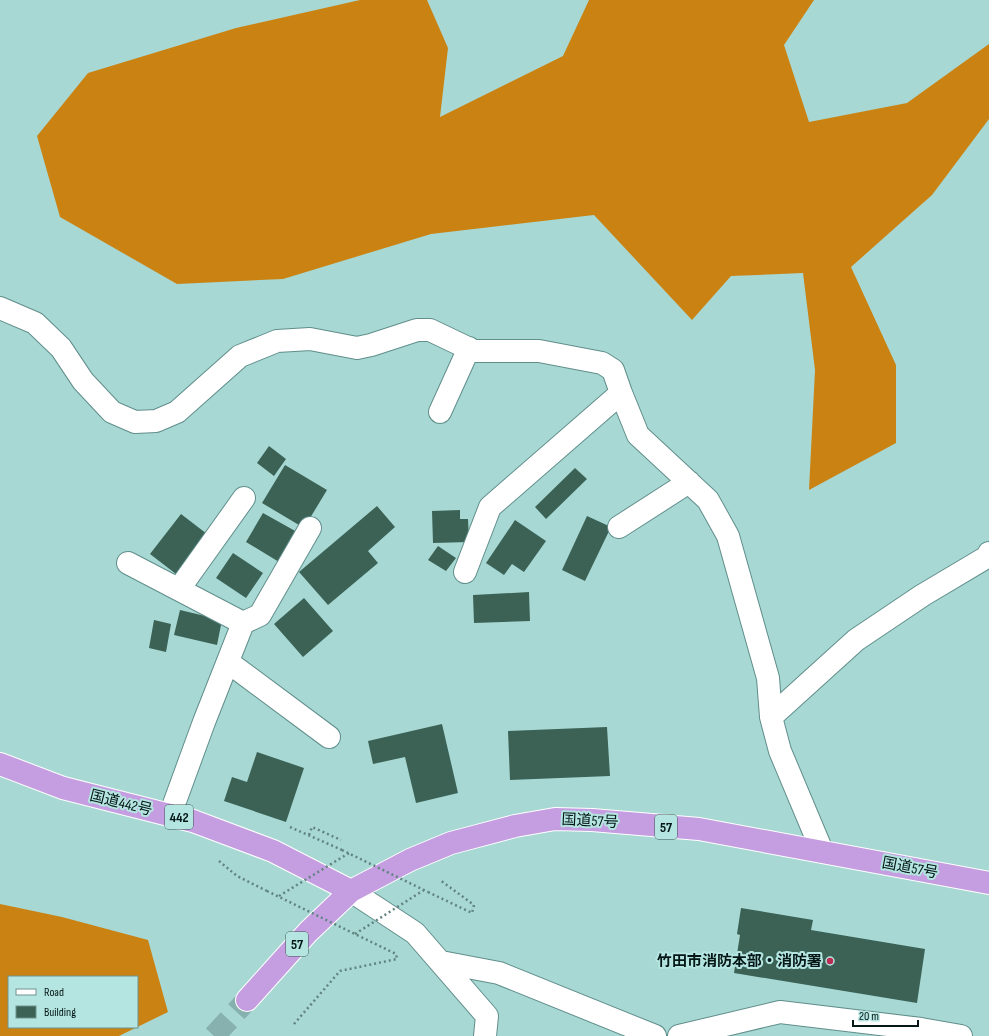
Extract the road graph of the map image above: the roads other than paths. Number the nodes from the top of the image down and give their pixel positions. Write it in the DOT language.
graph roads {
  1 [pos="0,308"];
  2 [pos="469,348"];
  3 [pos="621,394"];
  4 [pos="440,412"];
  5 [pos="689,482"];
  6 [pos="244,498"];
  7 [pos="620,527"];
  8 [pos="310,528"];
  9 [pos="989,552"];
  10 [pos="128,563"];
  11 [pos="465,572"];
  12 [pos="179,589"];
  13 [pos="243,623"];
  14 [pos="228,662"];
  15 [pos="771,717"];
  16 [pos="329,737"];
  17 [pos="0,764"];
  18 [pos="170,815"];
  19 [pos="822,851"];
  20 [pos="989,882"];
  21 [pos="351,891"];
  22 [pos="441,962"];
  23 [pos="246,1000"];
  24 [pos="486,1036"];
  25 [pos="655,1036"];
  26 [pos="679,1036"];
  27 [pos="961,1036"];
  1 -- 2 [label="street"];
  2 -- 3 [label="street"];
  2 -- 4 [label="street"];
  3 -- 5 [label="street"];
  3 -- 11 [label="street"];
  5 -- 7 [label="street"];
  5 -- 15 [label="street"];
  6 -- 12 [label="street"];
  8 -- 13 [label="street"];
  9 -- 15 [label="street"];
  10 -- 12 [label="street"];
  12 -- 13 [label="street"];
  13 -- 14 [label="street"];
  14 -- 16 [label="street"];
  14 -- 18 [label="street"];
  15 -- 19 [label="street"];
  17 -- 18 [label="highway, 国道442号 / 442"];
  18 -- 21 [label="highway, 国道442号 / 442"];
  19 -- 20 [label="highway, 国道57号 / 57"];
  19 -- 21 [label="highway, 国道57号 / 57"];
  21 -- 22 [label="street"];
  21 -- 23 [label="highway, 国道57号 / 57"];
  22 -- 24 [label="street"];
  22 -- 25 [label="street"];
  26 -- 27 [label="street"];
}
